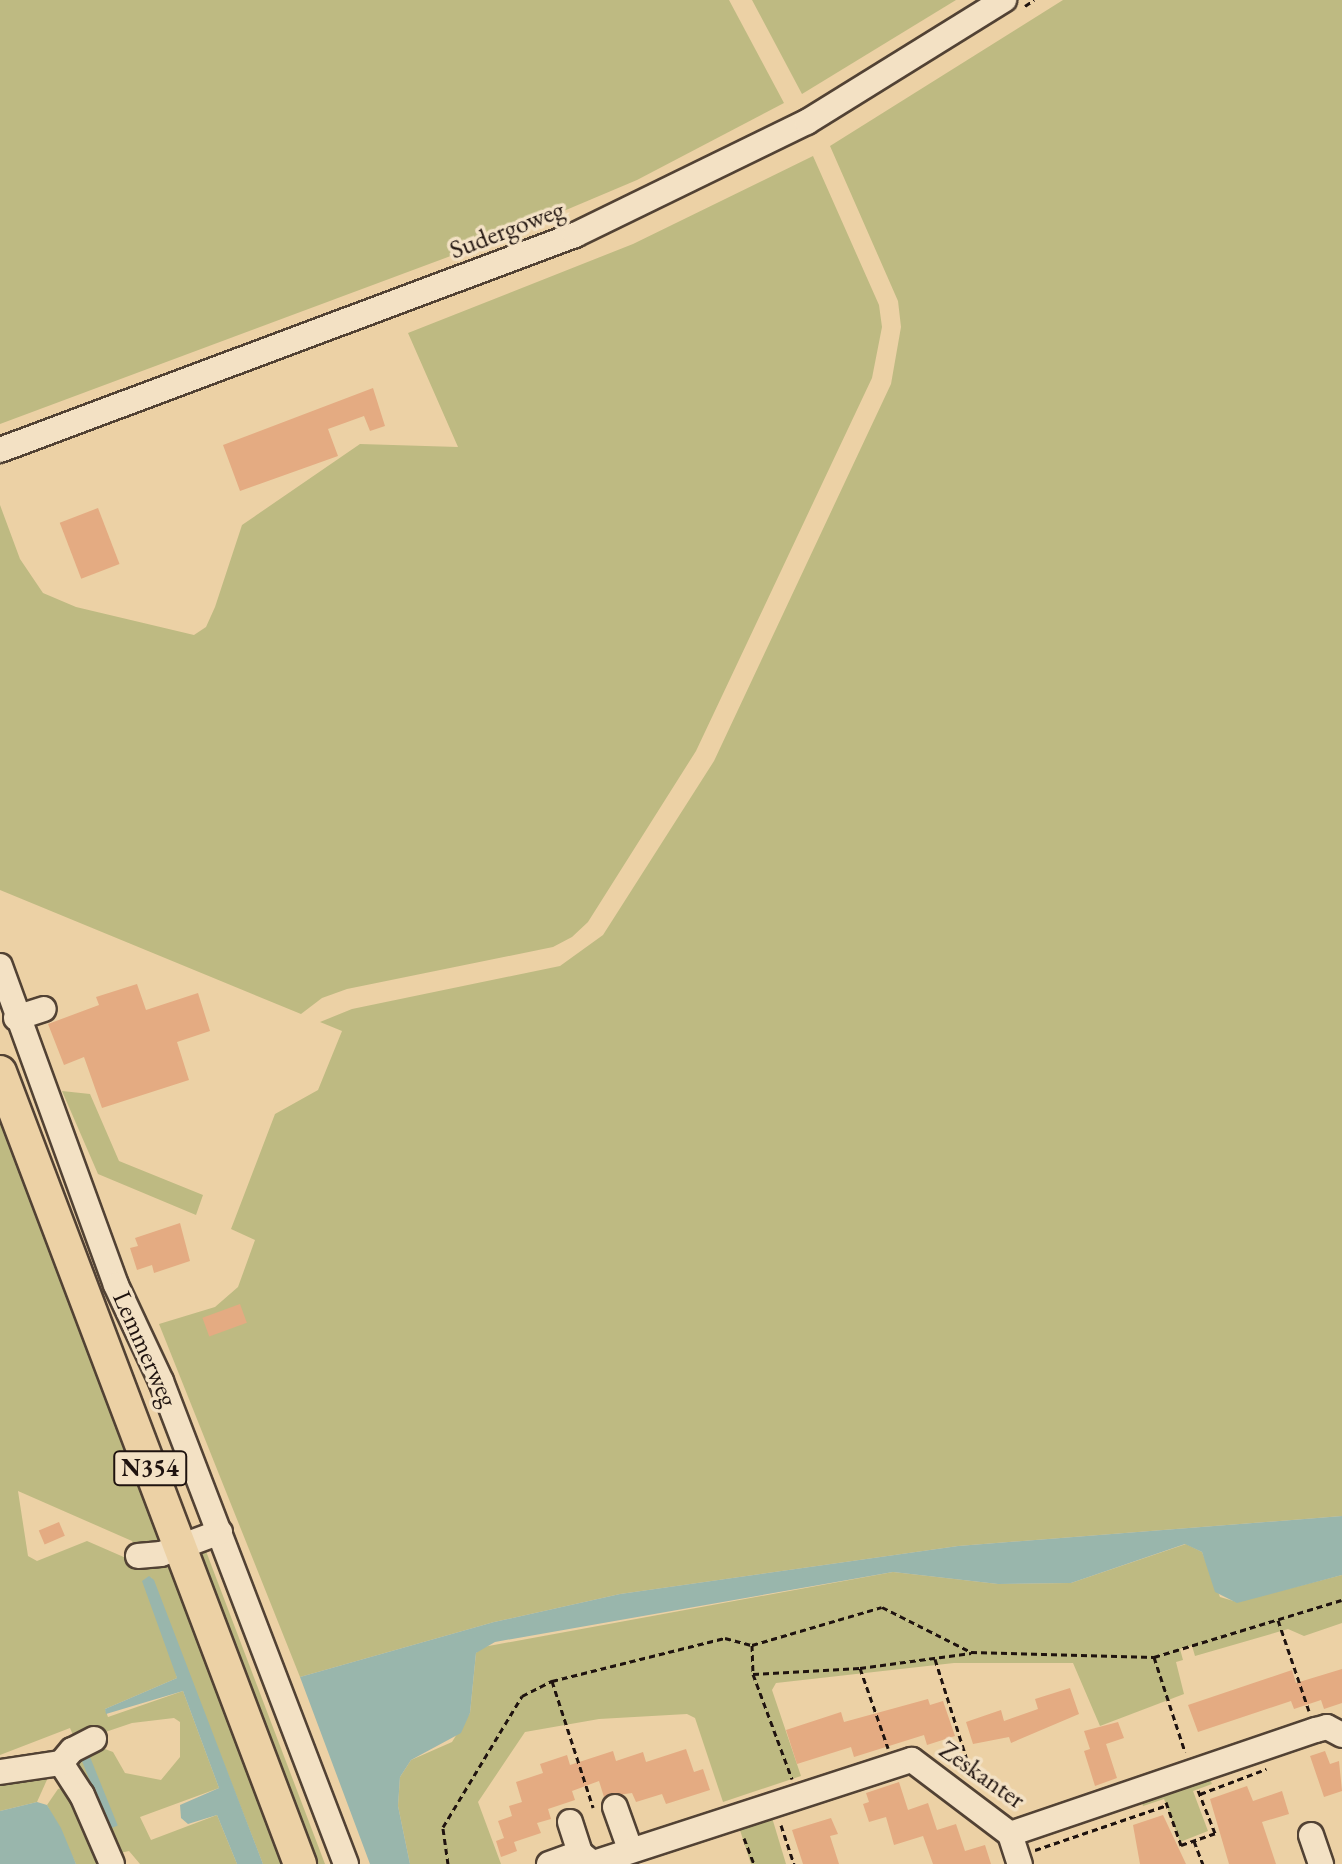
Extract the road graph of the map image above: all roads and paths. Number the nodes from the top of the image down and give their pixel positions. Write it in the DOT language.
graph roads {
  1 [pos="1004,0"];
  2 [pos="0,450"];
  3 [pos="0,966"];
  4 [pos="44,1009"];
  5 [pos="16,1018"];
  6 [pos="0,1072"];
  7 [pos="220,1532"];
  8 [pos="180,1547"];
  9 [pos="138,1556"];
  10 [pos="1342,1600"];
  11 [pos="1278,1620"];
  12 [pos="752,1645"];
  13 [pos="971,1652"];
  14 [pos="1154,1657"];
  15 [pos="935,1659"];
  16 [pos="860,1668"];
  17 [pos="753,1674"];
  18 [pos="552,1681"];
  19 [pos="1316,1730"];
  20 [pos="1342,1735"];
  21 [pos="94,1739"];
  22 [pos="61,1763"];
  23 [pos="893,1764"];
  24 [pos="0,1772"];
  25 [pos="1191,1772"];
  26 [pos="948,1787"];
  27 [pos="1164,1794"];
  28 [pos="798,1795"];
  29 [pos="773,1802"];
  30 [pos="615,1807"];
  31 [pos="736,1814"];
  32 [pos="570,1822"];
  33 [pos="1311,1835"];
  34 [pos="1194,1841"];
  35 [pos="630,1849"];
  36 [pos="1016,1852"];
  37 [pos="587,1860"];
  38 [pos="112,1864"];
  39 [pos="300,1864"];
  40 [pos="346,1864"];
  41 [pos="448,1864"];
  42 [pos="549,1864"];
  43 [pos="754,1864"];
  44 [pos="794,1864"];
  45 [pos="1203,1864"];
  46 [pos="1321,1864"];
  1 -- 2 [label="street, Sudergoweg"];
  3 -- 5 [label="street, Lemmerweg"];
  4 -- 5 [label="street"];
  5 -- 7 [label="street, Lemmerweg"];
  6 -- 8 [label="main road, Lemmerweg / N354"];
  7 -- 8 [label="street"];
  7 -- 40 [label="street, Lemmerweg"];
  8 -- 9 [label="street"];
  8 -- 39 [label="main road, Lemmerweg / N354"];
  10 -- 11 [label="path"];
  11 -- 14 [label="path"];
  11 -- 19 [label="path"];
  12 -- 13 [label="path"];
  12 -- 17 [label="path"];
  12 -- 18 [label="path"];
  13 -- 14 [label="path"];
  13 -- 15 [label="path"];
  14 -- 25 [label="path"];
  15 -- 16 [label="path"];
  15 -- 26 [label="path"];
  16 -- 17 [label="path"];
  16 -- 23 [label="path"];
  17 -- 28 [label="path"];
  18 -- 30 [label="path"];
  18 -- 41 [label="path"];
  19 -- 20 [label="street, Zeskanter"];
  19 -- 25 [label="street, Zeskanter"];
  21 -- 22 [label="street"];
  22 -- 24 [label="street"];
  22 -- 38 [label="street"];
  23 -- 26 [label="street, Zeskanter"];
  23 -- 28 [label="street"];
  25 -- 27 [label="street, Zeskanter"];
  25 -- 34 [label="path"];
  26 -- 36 [label="street, Zeskanter"];
  27 -- 34 [label="path"];
  27 -- 36 [label="street, Zeskanter"];
  27 -- 36 [label="path"];
  28 -- 29 [label="street"];
  29 -- 31 [label="street"];
  29 -- 44 [label="path"];
  30 -- 35 [label="street"];
  31 -- 35 [label="street"];
  31 -- 43 [label="path"];
  32 -- 37 [label="street"];
  33 -- 46 [label="street"];
  34 -- 45 [label="path"];
  35 -- 37 [label="street"];
  37 -- 42 [label="street"];
}
